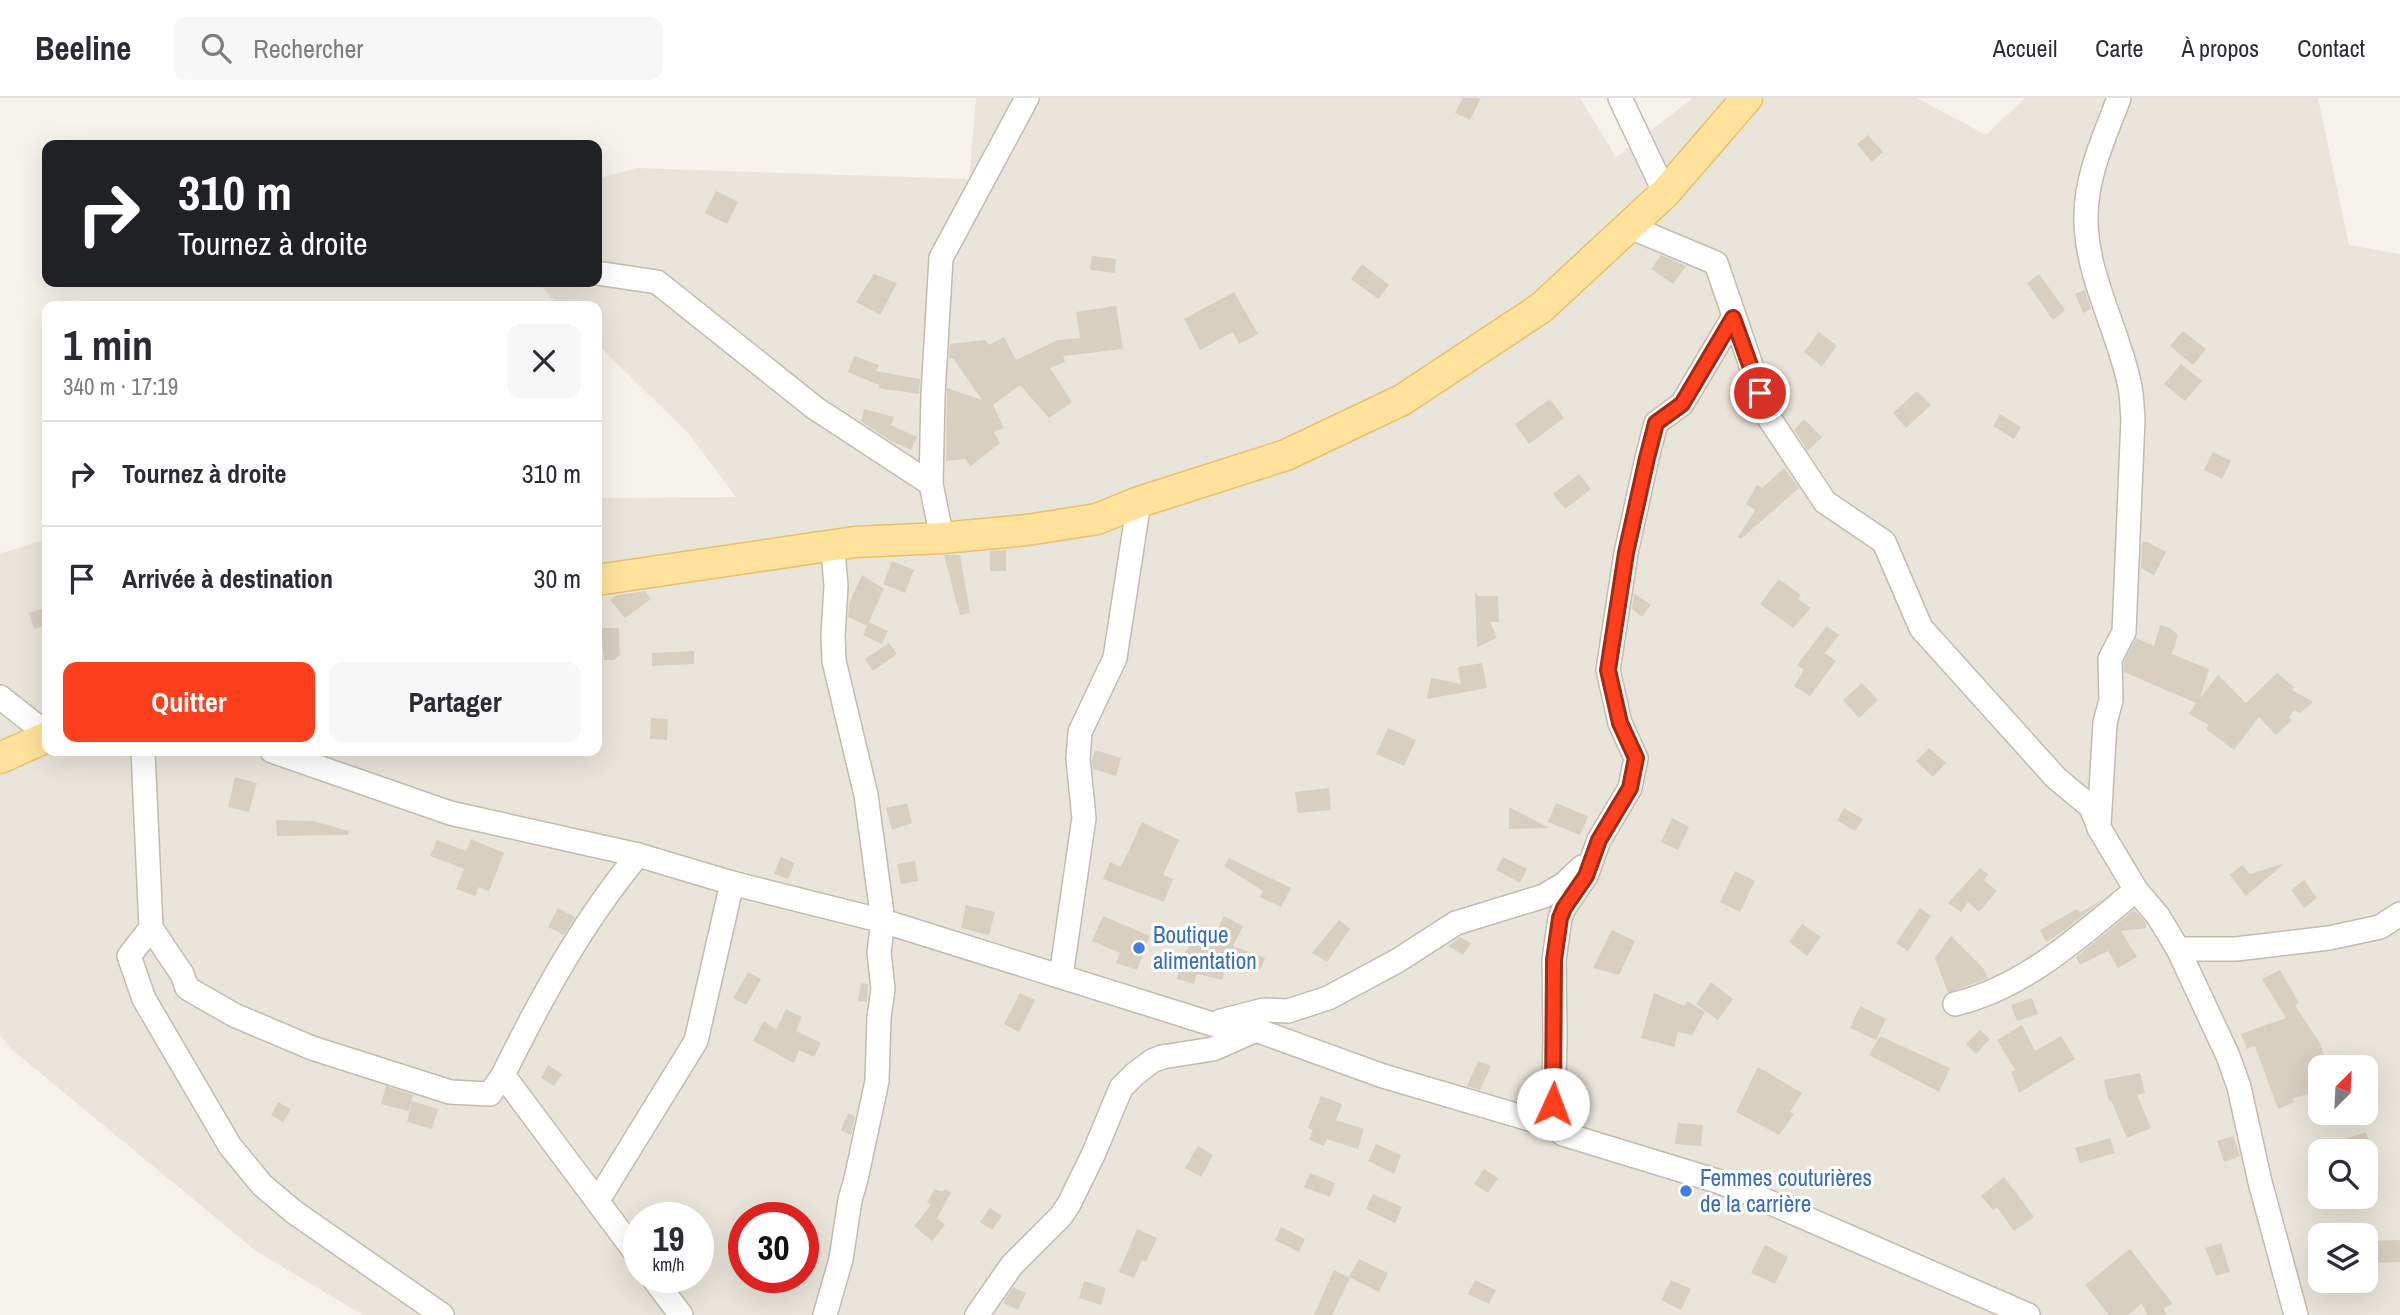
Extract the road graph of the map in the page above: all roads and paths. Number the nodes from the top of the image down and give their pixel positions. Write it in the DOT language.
graph roads {
  1 [pos="1027,98"];
  2 [pos="1620,98"];
  3 [pos="1747,98"];
  4 [pos="2119,98"];
  5 [pos="1665,193"];
  6 [pos="1630,227"];
  7 [pos="602,274"];
  8 [pos="1733,318"];
  9 [pos="932,484"];
  10 [pos="1139,502"];
  11 [pos="942,538"];
  12 [pos="855,542"];
  13 [pos="602,579"];
  14 [pos="0,697"];
  15 [pos="42,732"];
  16 [pos="42,738"];
  17 [pos="144,756"];
  18 [pos="286,756"];
  19 [pos="0,758"];
  20 [pos="2099,828"];
  21 [pos="638,855"];
  22 [pos="1593,856"];
  23 [pos="732,883"];
  24 [pos="2136,890"];
  25 [pos="2400,914"];
  26 [pos="883,921"];
  27 [pos="151,928"];
  28 [pos="2178,949"];
  29 [pos="1058,976"];
  30 [pos="1955,1004"];
  31 [pos="1212,1024"];
  32 [pos="1256,1030"];
  33 [pos="503,1075"];
  34 [pos="1553,1126"];
  35 [pos="597,1200"];
  36 [pos="623,1235"];
  37 [pos="664,1293"];
  38 [pos="442,1315"];
  39 [pos="681,1315"];
  40 [pos="825,1315"];
  41 [pos="978,1315"];
  42 [pos="2028,1315"];
  43 [pos="2296,1315"];
  1 -- 9 [label="street"];
  2 -- 5 [label="street"];
  3 -- 5 [label="main road"];
  4 -- 20 [label="street"];
  5 -- 6 [label="main road"];
  6 -- 8 [label="street"];
  6 -- 10 [label="main road"];
  7 -- 9 [label="street"];
  8 -- 20 [label="street"];
  8 -- 22 [label="street"];
  9 -- 11 [label="street"];
  10 -- 11 [label="main road"];
  10 -- 29 [label="street"];
  11 -- 12 [label="main road"];
  12 -- 13 [label="main road"];
  12 -- 26 [label="street"];
  14 -- 15 [label="street"];
  16 -- 19 [label="main road"];
  17 -- 27 [label="street"];
  18 -- 21 [label="street"];
  20 -- 24 [label="street"];
  21 -- 23 [label="street"];
  21 -- 33 [label="street"];
  22 -- 31 [label="street"];
  22 -- 34 [label="street"];
  23 -- 26 [label="street"];
  23 -- 35 [label="street"];
  24 -- 28 [label="street"];
  24 -- 30 [label="street"];
  25 -- 28 [label="street"];
  26 -- 29 [label="street"];
  26 -- 40 [label="street"];
  27 -- 33 [label="street"];
  27 -- 38 [label="street"];
  28 -- 43 [label="street"];
  29 -- 31 [label="street"];
  31 -- 32 [label="street"];
  32 -- 34 [label="street"];
  32 -- 41 [label="street"];
  33 -- 35 [label="street"];
  34 -- 42 [label="street"];
  35 -- 36 [label="street"];
  37 -- 39 [label="street"];
}
